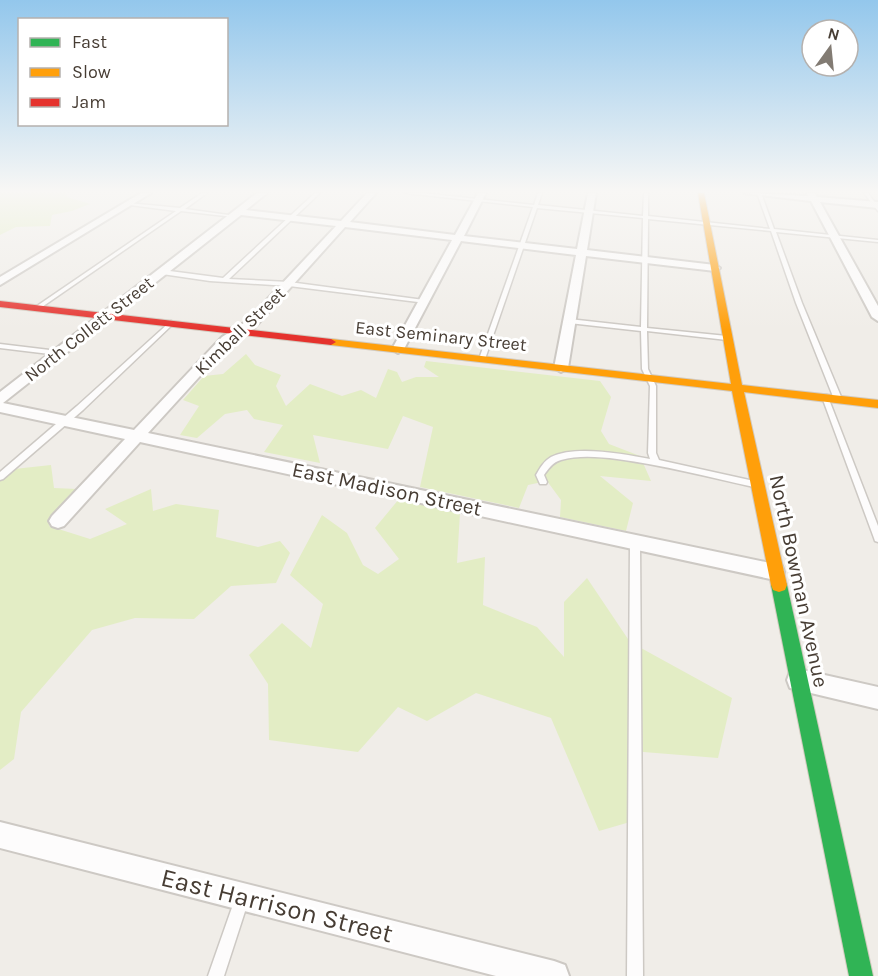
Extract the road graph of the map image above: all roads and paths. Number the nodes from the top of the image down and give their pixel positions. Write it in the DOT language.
graph roads {
  1 [pos="72,239"];
  2 [pos="139,239"];
  3 [pos="205,239"];
  4 [pos="268,239"];
  5 [pos="331,239"];
  6 [pos="458,239"];
  7 [pos="471,239"];
  8 [pos="523,239"];
  9 [pos="583,239"];
  10 [pos="646,239"];
  11 [pos="710,239"];
  12 [pos="776,239"];
  13 [pos="835,239"];
  14 [pos="851,239"];
  15 [pos="878,241"];
  16 [pos="520,245"];
  17 [pos="581,252"];
  18 [pos="646,259"];
  19 [pos="715,268"];
  20 [pos="162,272"];
  21 [pos="224,280"];
  22 [pos="0,282"];
  23 [pos="289,284"];
  24 [pos="424,302"];
  25 [pos="0,304"];
  26 [pos="37,308"];
  27 [pos="105,316"];
  28 [pos="878,317"];
  29 [pos="568,321"];
  30 [pos="171,323"];
  31 [pos="644,329"];
  32 [pos="240,331"];
  33 [pos="728,339"];
  34 [pos="0,346"];
  35 [pos="398,349"];
  36 [pos="58,353"];
  37 [pos="482,359"];
  38 [pos="561,368"];
  39 [pos="651,378"];
  40 [pos="737,387"];
  41 [pos="832,398"];
  42 [pos="0,399"];
  43 [pos="878,404"];
  44 [pos="0,407"];
  45 [pos="64,421"];
  46 [pos="138,435"];
  47 [pos="656,463"];
  48 [pos="0,477"];
  49 [pos="543,482"];
  50 [pos="757,485"];
  51 [pos="58,521"];
  52 [pos="878,538"];
  53 [pos="635,543"];
  54 [pos="775,572"];
  55 [pos="798,680"];
  56 [pos="878,698"];
  57 [pos="0,835"];
  58 [pos="243,896"];
  59 [pos="216,976"];
  60 [pos="554,976"];
  61 [pos="635,976"];
  62 [pos="861,976"];
  1 -- 22 [label="street"];
  2 -- 26 [label="lane"];
  3 -- 20 [label="street, North Collett Street"];
  4 -- 21 [label="lane"];
  5 -- 23 [label="street, Kimball Street"];
  6 -- 24 [label="street"];
  7 -- 16 [label="street"];
  8 -- 16 [label="lane"];
  9 -- 17 [label="street"];
  10 -- 18 [label="lane"];
  11 -- 19 [label="street, North Bowman Avenue"];
  12 -- 41 [label="lane"];
  13 -- 28 [label="street"];
  14 -- 15 [label="lane"];
  16 -- 17 [label="street"];
  16 -- 37 [label="lane"];
  17 -- 18 [label="street"];
  17 -- 29 [label="street"];
  18 -- 19 [label="street"];
  18 -- 31 [label="lane"];
  19 -- 33 [label="street, North Bowman Avenue"];
  20 -- 21 [label="lane"];
  20 -- 27 [label="street, North Collett Street"];
  21 -- 23 [label="lane"];
  23 -- 24 [label="lane"];
  23 -- 32 [label="street, Kimball Street"];
  24 -- 35 [label="street"];
  25 -- 26 [label="street, East Seminary Street"];
  26 -- 27 [label="street, East Seminary Street"];
  27 -- 30 [label="street, East Seminary Street"];
  27 -- 36 [label="street, North Collett Street"];
  29 -- 31 [label="lane"];
  29 -- 38 [label="street"];
  30 -- 32 [label="street, East Seminary Street"];
  30 -- 45 [label="lane"];
  31 -- 33 [label="lane"];
  31 -- 39 [label="lane"];
  32 -- 35 [label="street, East Seminary Street"];
  32 -- 46 [label="street, Kimball Street"];
  33 -- 40 [label="street, North Bowman Avenue"];
  34 -- 36 [label="lane"];
  35 -- 37 [label="street, East Seminary Street"];
  36 -- 42 [label="street, North Collett Street"];
  37 -- 38 [label="street, East Seminary Street"];
  38 -- 39 [label="street, East Seminary Street"];
  39 -- 40 [label="street, East Seminary Street"];
  39 -- 47 [label="lane"];
  40 -- 41 [label="street, East Seminary Street"];
  40 -- 50 [label="street, North Bowman Avenue"];
  41 -- 43 [label="street, East Seminary Street"];
  41 -- 52 [label="lane"];
  44 -- 45 [label="street, East Madison Street"];
  45 -- 46 [label="street, East Madison Street"];
  45 -- 48 [label="lane"];
  46 -- 51 [label="street, Kimball Street"];
  46 -- 53 [label="street, East Madison Street"];
  47 -- 49 [label="lane"];
  47 -- 50 [label="lane"];
  50 -- 54 [label="street, North Bowman Avenue"];
  53 -- 54 [label="street, East Madison Street"];
  53 -- 61 [label="lane"];
  54 -- 55 [label="street, North Bowman Avenue"];
  55 -- 56 [label="street"];
  55 -- 62 [label="street, North Bowman Avenue"];
  57 -- 58 [label="street, East Harrison Street"];
  58 -- 59 [label="lane"];
  58 -- 60 [label="street, East Harrison Street"];
}
